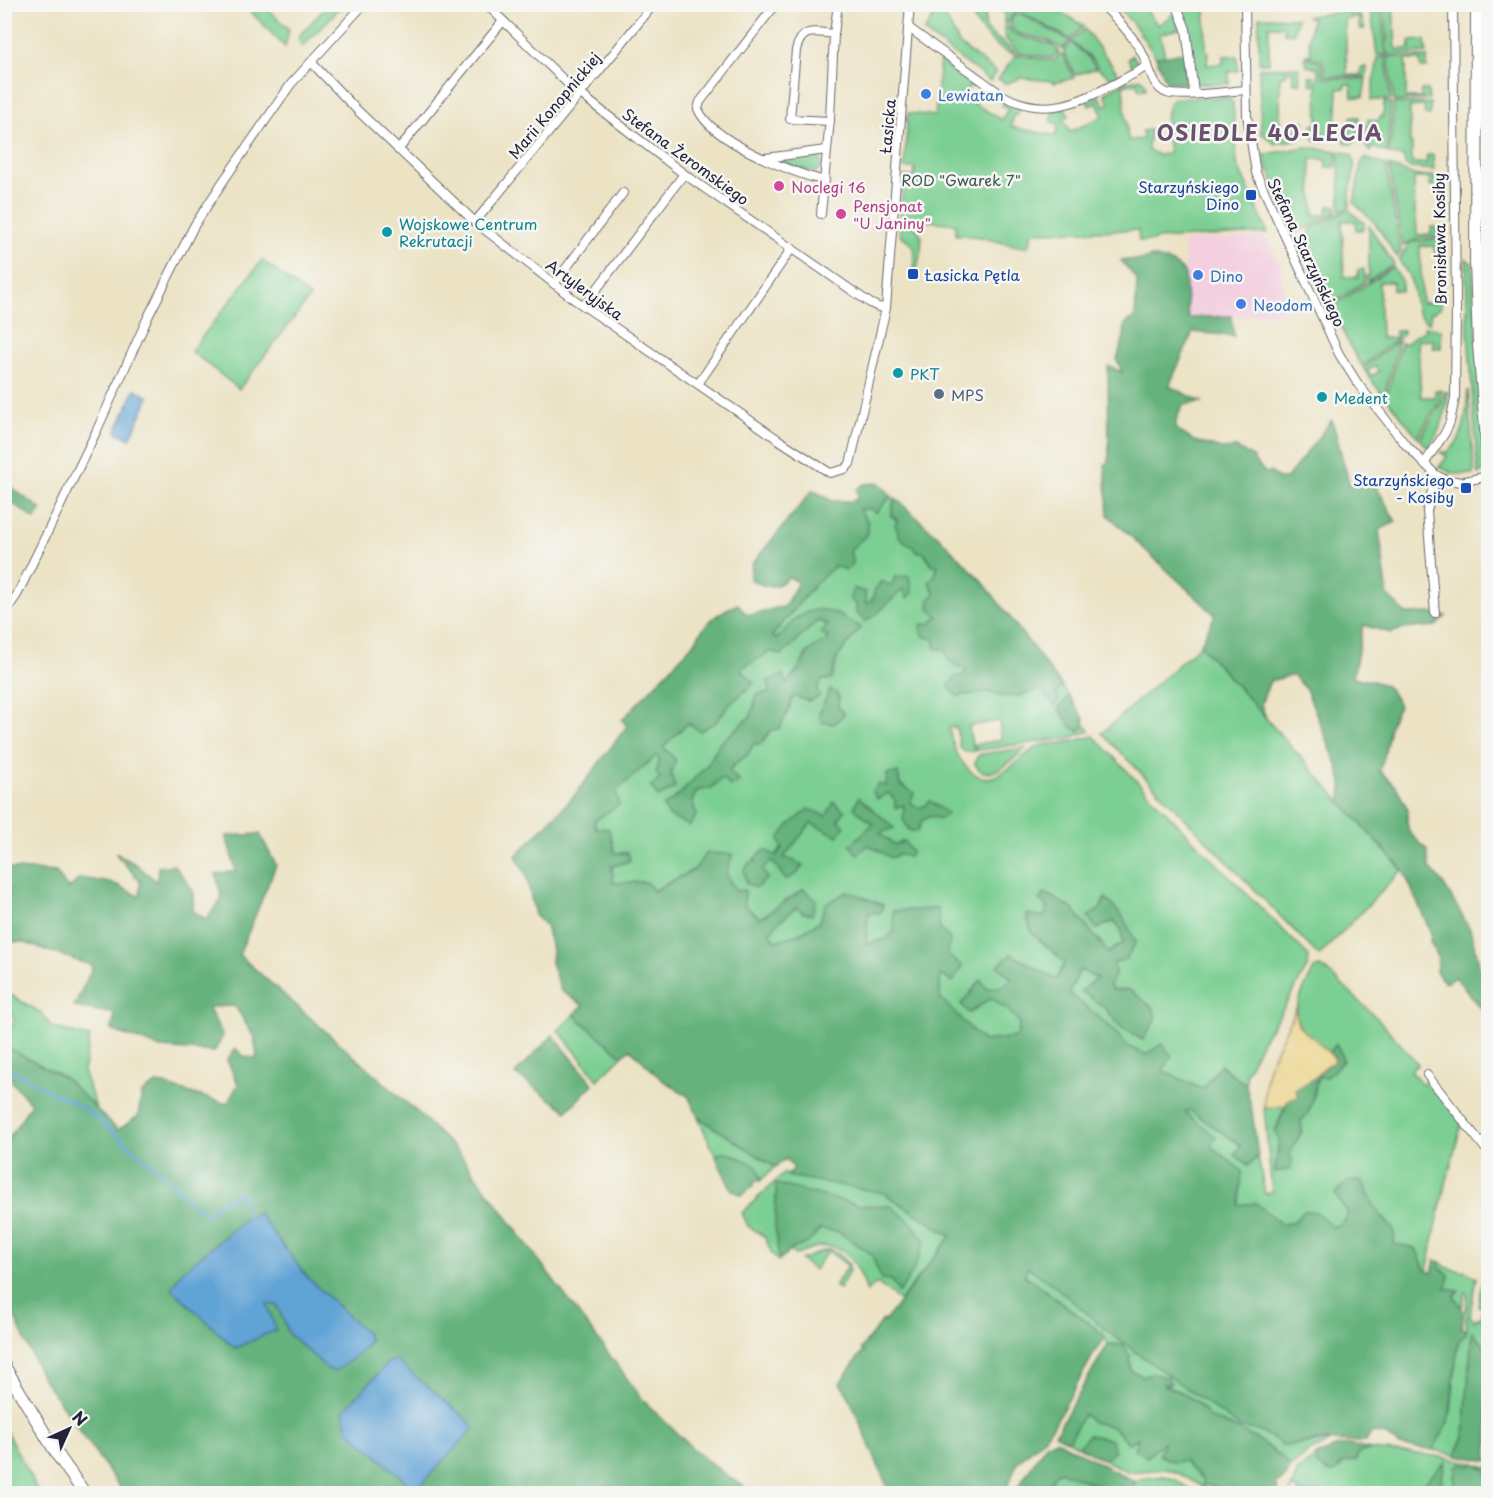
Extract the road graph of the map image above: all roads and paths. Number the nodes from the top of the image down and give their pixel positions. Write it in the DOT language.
graph roads {
  1 [pos="364,4"];
  2 [pos="486,4"];
  3 [pos="654,4"];
  4 [pos="776,4"];
  5 [pos="838,4"];
  6 [pos="910,4"];
  7 [pos="1101,4"];
  8 [pos="1176,4"];
  9 [pos="1245,4"];
  10 [pos="1452,4"];
  11 [pos="1477,4"];
  12 [pos="503,21"];
  13 [pos="909,28"];
  14 [pos="834,34"];
  15 [pos="311,62"];
  16 [pos="1148,65"];
  17 [pos="1246,90"];
  18 [pos="1194,93"];
  19 [pos="581,94"];
  20 [pos="830,121"];
  21 [pos="398,150"];
  22 [pos="826,150"];
  23 [pos="766,158"];
  24 [pos="684,174"];
  25 [pos="825,181"];
  26 [pos="623,193"];
  27 [pos="821,214"];
  28 [pos="475,222"];
  29 [pos="792,248"];
  30 [pos="554,284"];
  31 [pos="584,306"];
  32 [pos="886,308"];
  33 [pos="698,384"];
  34 [pos="1488,453"];
  35 [pos="1424,465"];
  36 [pos="1436,475"];
  37 [pos="1488,476"];
  38 [pos="1435,613"];
  39 [pos="4,614"];
  40 [pos="1427,1075"];
  41 [pos="1488,1152"];
  42 [pos="6,1368"];
  43 [pos="85,1494"];
  1 -- 15 [label="street"];
  2 -- 12 [label="street, Stefana Żeromskiego"];
  3 -- 19 [label="street, Marii Konopnickiej"];
  4 -- 23 [label="street"];
  5 -- 14 [label="street"];
  6 -- 13 [label="street, Łasicka"];
  7 -- 16 [label="street"];
  8 -- 18 [label="street"];
  9 -- 17 [label="street, Stefana Starzyńskiego"];
  10 -- 35 [label="street, Bronisława Kosiby"];
  11 -- 34 [label="street"];
  12 -- 19 [label="street, Stefana Żeromskiego"];
  12 -- 21 [label="street"];
  13 -- 16 [label="street"];
  13 -- 32 [label="street, Łasicka"];
  14 -- 20 [label="street"];
  14 -- 20 [label="street"];
  15 -- 21 [label="street, Artyleryjska"];
  15 -- 39 [label="street"];
  16 -- 18 [label="street"];
  17 -- 18 [label="street"];
  17 -- 35 [label="street, Stefana Starzyńskiego"];
  19 -- 24 [label="street, Stefana Żeromskiego"];
  19 -- 28 [label="street, Marii Konopnickiej"];
  20 -- 22 [label="street"];
  21 -- 28 [label="street, Artyleryjska"];
  22 -- 23 [label="street"];
  22 -- 25 [label="street"];
  23 -- 25 [label="street"];
  24 -- 29 [label="street, Stefana Żeromskiego"];
  24 -- 31 [label="street"];
  25 -- 27 [label="street"];
  26 -- 30 [label="street"];
  28 -- 30 [label="street, Artyleryjska"];
  29 -- 32 [label="street, Stefana Żeromskiego"];
  29 -- 33 [label="street"];
  30 -- 31 [label="street, Artyleryjska"];
  31 -- 33 [label="street, Artyleryjska"];
  32 -- 33 [label="street, Artyleryjska"];
  35 -- 36 [label="street, Stefana Starzyńskiego"];
  36 -- 37 [label="street, Stefana Starzyńskiego"];
  36 -- 38 [label="street"];
  40 -- 41 [label="street"];
  42 -- 43 [label="street"];
}
